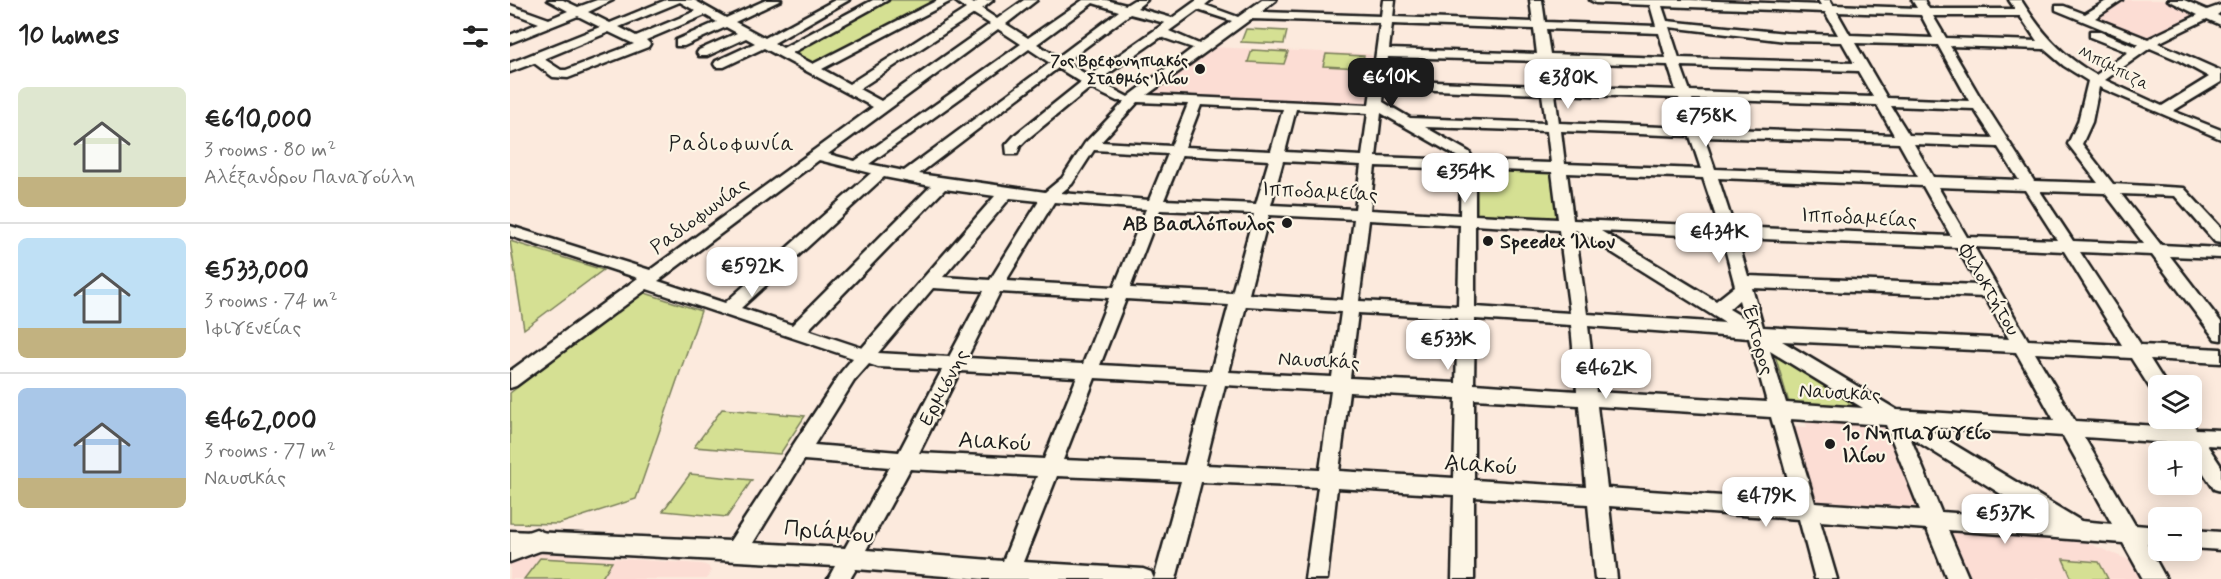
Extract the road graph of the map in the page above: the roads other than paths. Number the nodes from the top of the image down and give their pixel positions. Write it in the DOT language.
graph roads {
  1 [pos="554,0"];
  2 [pos="607,0"];
  3 [pos="676,0"];
  4 [pos="685,0"];
  5 [pos="775,0"];
  6 [pos="843,0"];
  7 [pos="882,0"];
  8 [pos="947,0"];
  9 [pos="960,0"];
  10 [pos="987,0"];
  11 [pos="1031,0"];
  12 [pos="1091,0"];
  13 [pos="1141,0"];
  14 [pos="1258,0"];
  15 [pos="1270,0"];
  16 [pos="1389,0"];
  17 [pos="1536,0"];
  18 [pos="1596,0"];
  19 [pos="1918,0"];
  20 [pos="2015,0"];
  21 [pos="2116,0"];
  22 [pos="2174,0"];
  23 [pos="1655,1"];
  24 [pos="1201,3"];
  25 [pos="1826,4"];
  26 [pos="510,8"];
  27 [pos="973,8"];
  28 [pos="2061,8"];
  29 [pos="2221,8"];
  30 [pos="1128,10"];
  31 [pos="579,11"];
  32 [pos="705,12"];
  33 [pos="1925,12"];
  34 [pos="2023,13"];
  35 [pos="1248,15"];
  36 [pos="2207,15"];
  37 [pos="1233,18"];
  38 [pos="2087,18"];
  39 [pos="2221,21"];
  40 [pos="1174,22"];
  41 [pos="1386,22"];
  42 [pos="549,23"];
  43 [pos="726,23"];
  44 [pos="997,24"];
  45 [pos="1541,26"];
  46 [pos="610,27"];
  47 [pos="1666,27"];
  48 [pos="1160,32"];
  49 [pos="746,33"];
  50 [pos="2094,34"];
  51 [pos="1845,38"];
  52 [pos="510,39"];
  53 [pos="639,41"];
  54 [pos="1942,42"];
  55 [pos="680,43"];
  56 [pos="765,43"];
  57 [pos="1028,43"];
  58 [pos="2149,43"];
  59 [pos="1194,45"];
  60 [pos="2046,45"];
  61 [pos="2138,52"];
  62 [pos="703,53"];
  63 [pos="783,53"];
  64 [pos="1382,53"];
  65 [pos="1545,57"];
  66 [pos="535,58"];
  67 [pos="1674,61"];
  68 [pos="1057,62"];
  69 [pos="720,64"];
  70 [pos="1861,67"];
  71 [pos="510,68"];
  72 [pos="813,69"];
  73 [pos="2220,77"];
  74 [pos="2097,80"];
  75 [pos="1089,82"];
  76 [pos="1378,84"];
  77 [pos="849,90"];
  78 [pos="1550,90"];
  79 [pos="1684,95"];
  80 [pos="1973,95"];
  81 [pos="1129,98"];
  82 [pos="1196,101"];
  83 [pos="1882,101"];
  84 [pos="1290,106"];
  85 [pos="1376,106"];
  86 [pos="882,107"];
  87 [pos="2165,111"];
  88 [pos="1409,122"];
  89 [pos="1554,127"];
  90 [pos="1696,132"];
  91 [pos="2221,135"];
  92 [pos="1904,139"];
  93 [pos="2003,143"];
  94 [pos="1090,146"];
  95 [pos="1178,149"];
  96 [pos="1012,151"];
  97 [pos="817,155"];
  98 [pos="1275,157"];
  99 [pos="1368,161"];
  100 [pos="1468,164"];
  101 [pos="857,166"];
  102 [pos="1560,168"];
  103 [pos="882,171"];
  104 [pos="1709,174"];
  105 [pos="907,176"];
  106 [pos="1929,182"];
  107 [pos="942,183"];
  108 [pos="2030,186"];
  109 [pos="2108,189"];
  110 [pos="1006,193"];
  111 [pos="1050,196"];
  112 [pos="1156,203"];
  113 [pos="1262,209"];
  114 [pos="1362,215"];
  115 [pos="1467,220"];
  116 [pos="1574,226"];
  117 [pos="510,231"];
  118 [pos="1728,232"];
  119 [pos="2221,238"];
  120 [pos="1964,243"];
  121 [pos="2067,247"];
  122 [pos="2157,250"];
  123 [pos="2221,253"];
  124 [pos="648,279"];
  125 [pos="930,282"];
  126 [pos="1743,284"];
  127 [pos="995,285"];
  128 [pos="1991,291"];
  129 [pos="1121,292"];
  130 [pos="1239,299"];
  131 [pos="1351,307"];
  132 [pos="729,309"];
  133 [pos="1717,310"];
  134 [pos="1466,313"];
  135 [pos="1579,319"];
  136 [pos="797,331"];
  137 [pos="1756,332"];
  138 [pos="2221,334"];
  139 [pos="2022,346"];
  140 [pos="2137,352"];
  141 [pos="864,356"];
  142 [pos="2221,356"];
  143 [pos="956,363"];
  144 [pos="1089,371"];
  145 [pos="2151,375"];
  146 [pos="1218,376"];
  147 [pos="510,381"];
  148 [pos="1340,384"];
  149 [pos="1466,390"];
  150 [pos="1588,399"];
  151 [pos="1779,411"];
  152 [pos="1892,417"];
  153 [pos="2069,427"];
  154 [pos="2186,429"];
  155 [pos="2190,436"];
  156 [pos="2221,438"];
  157 [pos="800,452"];
  158 [pos="903,462"];
  159 [pos="1050,469"];
  160 [pos="1192,473"];
  161 [pos="1327,479"];
  162 [pos="2221,483"];
  163 [pos="1464,489"];
  164 [pos="1599,497"];
  165 [pos="1807,512"];
  166 [pos="1936,521"];
  167 [pos="2077,531"];
  168 [pos="2130,534"];
  169 [pos="2148,535"];
  170 [pos="523,540"];
  171 [pos="2202,540"];
  172 [pos="2221,541"];
  173 [pos="510,550"];
  174 [pos="735,552"];
  175 [pos="851,559"];
  176 [pos="1008,575"];
  177 [pos="839,579"];
  178 [pos="1143,579"];
  179 [pos="1164,579"];
  180 [pos="1316,579"];
  181 [pos="1464,579"];
  182 [pos="1606,579"];
  183 [pos="1826,579"];
  184 [pos="1958,579"];
  185 [pos="2155,579"];
  1 -- 31 [label="street"];
  2 -- 31 [label="street"];
  3 -- 46 [label="street"];
  4 -- 32 [label="street"];
  5 -- 43 [label="street"];
  6 -- 56 [label="street"];
  7 -- 63 [label="street"];
  8 -- 72 [label="street"];
  9 -- 27 [label="street"];
  10 -- 27 [label="street"];
  11 -- 44 [label="street, Ραδιοφωνίας"];
  12 -- 30 [label="street"];
  12 -- 57 [label="street"];
  13 -- 30 [label="street"];
  14 -- 37 [label="street"];
  15 -- 35 [label="street"];
  16 -- 41 [label="street"];
  17 -- 45 [label="street"];
  18 -- 23 [label="street"];
  19 -- 33 [label="street"];
  20 -- 34 [label="street, Μπίμπιζα"];
  21 -- 38 [label="street"];
  22 -- 36 [label="street"];
  23 -- 25 [label="street"];
  23 -- 47 [label="street, Έκτορος"];
  24 -- 37 [label="street"];
  24 -- 40 [label="street"];
  25 -- 33 [label="street"];
  25 -- 51 [label="street, Φιλοκτήτου"];
  26 -- 42 [label="street"];
  27 -- 44 [label="street"];
  27 -- 77 [label="street"];
  28 -- 38 [label="street"];
  29 -- 36 [label="street"];
  30 -- 40 [label="street"];
  30 -- 68 [label="street"];
  31 -- 42 [label="street"];
  31 -- 46 [label="street"];
  32 -- 43 [label="street"];
  32 -- 53 [label="street"];
  33 -- 34 [label="street"];
  33 -- 54 [label="street"];
  34 -- 60 [label="street, Μπίμπιζα"];
  35 -- 41 [label="street"];
  35 -- 81 [label="street"];
  36 -- 39 [label="street"];
  36 -- 58 [label="street"];
  37 -- 59 [label="street"];
  38 -- 58 [label="street"];
  40 -- 48 [label="street"];
  41 -- 45 [label="street"];
  41 -- 64 [label="street"];
  42 -- 52 [label="street"];
  43 -- 49 [label="street"];
  43 -- 55 [label="street"];
  44 -- 57 [label="street"];
  44 -- 86 [label="street, Ραδιοφωνίας"];
  45 -- 47 [label="street"];
  45 -- 65 [label="street"];
  46 -- 53 [label="street"];
  46 -- 66 [label="street"];
  47 -- 51 [label="street"];
  47 -- 67 [label="street, Έκτορος"];
  48 -- 59 [label="street"];
  48 -- 75 [label="street"];
  49 -- 56 [label="street"];
  49 -- 62 [label="street"];
  50 -- 61 [label="street"];
  51 -- 54 [label="street"];
  51 -- 70 [label="street, Φιλοκτήτου"];
  53 -- 66 [label="street"];
  54 -- 60 [label="street"];
  54 -- 80 [label="street"];
  56 -- 63 [label="street"];
  56 -- 69 [label="street"];
  57 -- 68 [label="street"];
  57 -- 101 [label="street"];
  58 -- 61 [label="street"];
  58 -- 73 [label="street"];
  59 -- 81 [label="street"];
  60 -- 74 [label="street, Μπίμπιζα"];
  61 -- 74 [label="street"];
  63 -- 72 [label="street"];
  64 -- 65 [label="street"];
  64 -- 76 [label="street"];
  65 -- 67 [label="street"];
  65 -- 78 [label="street"];
  66 -- 71 [label="street"];
  67 -- 70 [label="street"];
  67 -- 79 [label="street, Έκτορος"];
  68 -- 75 [label="street"];
  68 -- 105 [label="street"];
  70 -- 83 [label="street, Φιλοκτήτου"];
  72 -- 77 [label="street"];
  73 -- 87 [label="street"];
  74 -- 87 [label="street, Μπίμπιζα"];
  74 -- 109 [label="street"];
  75 -- 81 [label="street"];
  75 -- 96 [label="street"];
  76 -- 78 [label="street"];
  76 -- 85 [label="street"];
  77 -- 86 [label="street"];
  78 -- 79 [label="street"];
  78 -- 89 [label="street"];
  79 -- 83 [label="street"];
  79 -- 90 [label="street, Έκτορος"];
  80 -- 83 [label="street"];
  80 -- 93 [label="street"];
  81 -- 82 [label="street"];
  81 -- 94 [label="street"];
  81 -- 111 [label="street"];
  82 -- 84 [label="street"];
  82 -- 95 [label="street"];
  83 -- 92 [label="street, Φιλοκτήτου"];
  84 -- 85 [label="street"];
  84 -- 98 [label="street"];
  85 -- 88 [label="street"];
  85 -- 99 [label="street"];
  86 -- 97 [label="street, Ραδιοφωνίας"];
  87 -- 91 [label="street, Μπίμπιζα"];
  88 -- 89 [label="street"];
  88 -- 100 [label="street"];
  89 -- 90 [label="street"];
  89 -- 102 [label="street"];
  90 -- 92 [label="street"];
  90 -- 104 [label="street, Έκτορος"];
  92 -- 93 [label="street"];
  92 -- 106 [label="street, Φιλοκτήτου"];
  93 -- 108 [label="street"];
  94 -- 95 [label="street"];
  94 -- 111 [label="street"];
  95 -- 98 [label="street"];
  95 -- 112 [label="street"];
  97 -- 101 [label="street, Ιπποδαμείας"];
  97 -- 124 [label="street, Ραδιοφωνίας"];
  98 -- 99 [label="street"];
  98 -- 113 [label="street"];
  99 -- 100 [label="street"];
  99 -- 114 [label="street"];
  100 -- 102 [label="street"];
  100 -- 115 [label="street"];
  101 -- 103 [label="street, Ιπποδαμείας"];
  102 -- 104 [label="street"];
  102 -- 116 [label="street"];
  103 -- 105 [label="street, Ιπποδαμείας"];
  103 -- 132 [label="street"];
  104 -- 106 [label="street"];
  104 -- 118 [label="street, Έκτορος"];
  105 -- 107 [label="street, Ιπποδαμείας"];
  106 -- 108 [label="street"];
  106 -- 120 [label="street, Φιλοκτήτου"];
  107 -- 110 [label="street, Ιπποδαμείας"];
  107 -- 136 [label="street"];
  108 -- 109 [label="street"];
  108 -- 121 [label="street"];
  109 -- 119 [label="street"];
  109 -- 122 [label="street"];
  110 -- 111 [label="street, Ιπποδαμείας"];
  110 -- 125 [label="street"];
  111 -- 112 [label="street, Ιπποδαμείας"];
  111 -- 127 [label="street, Ερμιόνης"];
  112 -- 113 [label="street, Ιπποδαμείας"];
  112 -- 129 [label="street"];
  113 -- 114 [label="street, Ιπποδαμείας"];
  113 -- 130 [label="street"];
  114 -- 115 [label="street, Ιπποδαμείας"];
  114 -- 131 [label="street"];
  115 -- 116 [label="street, Ιπποδαμείας"];
  115 -- 134 [label="street"];
  116 -- 118 [label="street, Ιπποδαμείας"];
  116 -- 133 [label="street"];
  116 -- 135 [label="street"];
  117 -- 124 [label="street, Ναυσικάς"];
  118 -- 120 [label="street, Ιπποδαμείας"];
  118 -- 126 [label="street, Έκτορος"];
  120 -- 121 [label="street, Ιπποδαμείας"];
  120 -- 128 [label="street, Φιλοκτήτου"];
  121 -- 122 [label="street, Ιπποδαμείας"];
  121 -- 140 [label="street"];
  122 -- 123 [label="street, Ιπποδαμείας"];
  122 -- 138 [label="street"];
  124 -- 132 [label="street, Ναυσικάς"];
  124 -- 147 [label="street, Ραδιοφωνίας"];
  125 -- 127 [label="street"];
  125 -- 141 [label="street"];
  126 -- 128 [label="street"];
  126 -- 133 [label="street"];
  126 -- 137 [label="street, Έκτορος"];
  127 -- 129 [label="street"];
  127 -- 143 [label="street, Ερμιόνης"];
  128 -- 139 [label="street, Φιλοκτήτου"];
  129 -- 130 [label="street"];
  129 -- 144 [label="street"];
  130 -- 131 [label="street"];
  130 -- 146 [label="street"];
  131 -- 134 [label="street"];
  131 -- 148 [label="street"];
  132 -- 136 [label="street, Ναυσικάς"];
  133 -- 137 [label="street"];
  134 -- 135 [label="street"];
  134 -- 149 [label="street"];
  135 -- 137 [label="street"];
  135 -- 150 [label="street"];
  136 -- 141 [label="street, Ναυσικάς"];
  137 -- 139 [label="street"];
  137 -- 151 [label="street, Έκτορος"];
  137 -- 152 [label="street"];
  139 -- 140 [label="street"];
  139 -- 153 [label="street, Φιλοκτήτου"];
  140 -- 142 [label="street"];
  140 -- 145 [label="street"];
  141 -- 143 [label="street, Ναυσικάς"];
  141 -- 157 [label="street"];
  143 -- 144 [label="street, Ναυσικάς"];
  143 -- 158 [label="street, Ερμιόνης"];
  144 -- 146 [label="street, Ναυσικάς"];
  144 -- 159 [label="street"];
  146 -- 148 [label="street, Ναυσικάς"];
  146 -- 160 [label="street"];
  148 -- 149 [label="street, Ναυσικάς"];
  148 -- 161 [label="street"];
  149 -- 150 [label="street, Ναυσικάς"];
  149 -- 163 [label="street"];
  150 -- 151 [label="street, Ναυσικάς"];
  150 -- 164 [label="street"];
  151 -- 152 [label="street, Ναυσικάς"];
  151 -- 165 [label="street, Έκτορος"];
  152 -- 153 [label="street, Ναυσικάς"];
  152 -- 166 [label="street"];
  152 -- 167 [label="street"];
  153 -- 155 [label="street, Ναυσικάς"];
  153 -- 168 [label="street, Φιλοκτήτου"];
  154 -- 155 [label="street"];
  155 -- 156 [label="street, Ναυσικάς"];
  155 -- 162 [label="street"];
  157 -- 158 [label="street, Αιακού"];
  157 -- 174 [label="street"];
  158 -- 159 [label="street, Αιακού"];
  158 -- 175 [label="street, Ερμιόνης"];
  159 -- 160 [label="street, Αιακού"];
  159 -- 176 [label="street"];
  160 -- 161 [label="street, Αιακού"];
  160 -- 179 [label="street"];
  161 -- 163 [label="street, Αιακού"];
  161 -- 180 [label="street"];
  163 -- 164 [label="street, Αιακού"];
  163 -- 181 [label="street"];
  164 -- 165 [label="street, Αιακού"];
  164 -- 182 [label="street"];
  165 -- 166 [label="street, Αιακού"];
  165 -- 183 [label="street, Έκτορος"];
  166 -- 167 [label="street, Αιακού"];
  166 -- 184 [label="street"];
  167 -- 168 [label="street, Αιακού"];
  168 -- 169 [label="street, Αιακού"];
  168 -- 185 [label="street, Φιλοκτήτου"];
  170 -- 173 [label="main road"];
  170 -- 174 [label="street, Πριάμου"];
  171 -- 172 [label="street"];
  174 -- 175 [label="street, Πριάμου"];
  175 -- 176 [label="street, Πριάμου"];
  175 -- 177 [label="street, Ερμιόνης"];
  176 -- 178 [label="street, Πριάμου"];
}
